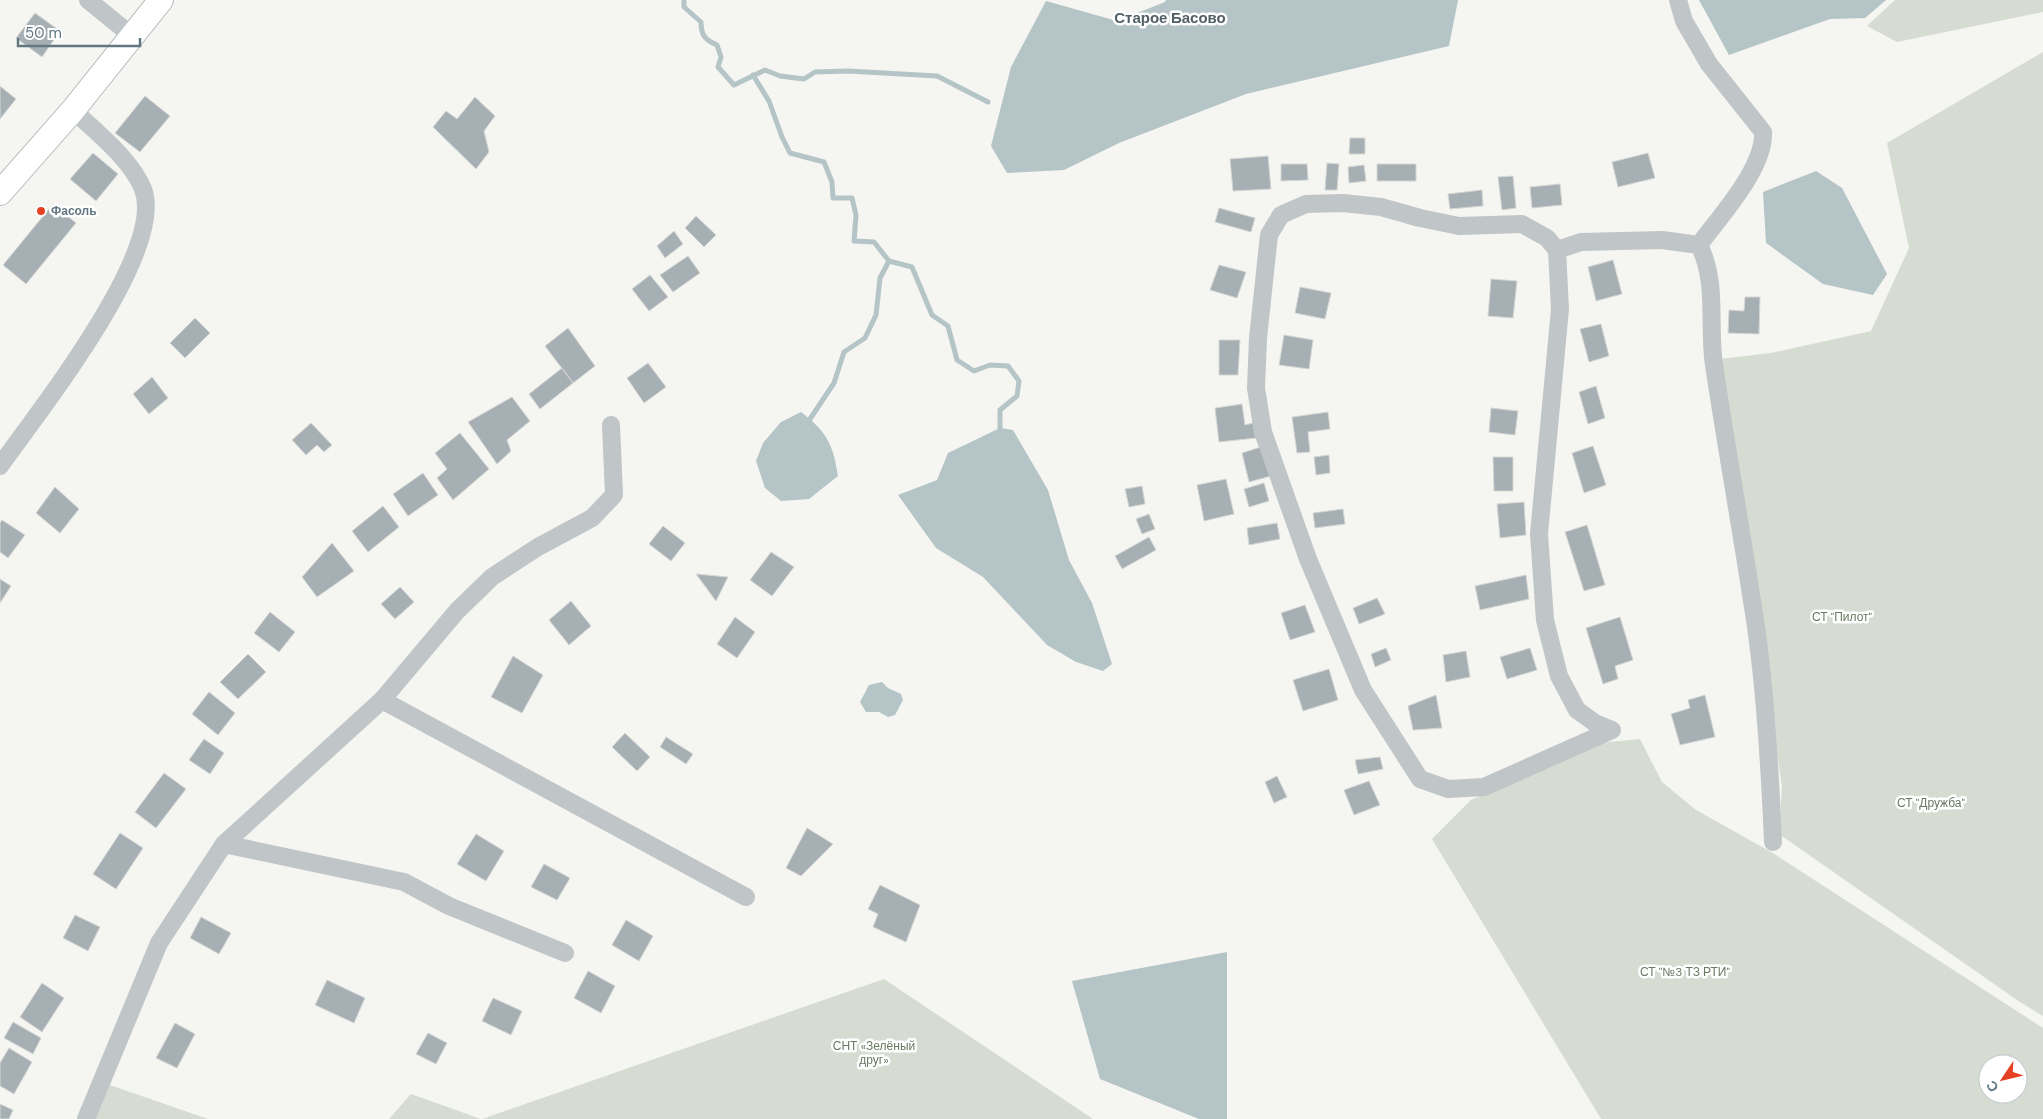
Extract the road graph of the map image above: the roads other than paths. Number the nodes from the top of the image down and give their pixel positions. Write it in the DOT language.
graph roads {
  1 [pos="88,0"];
  2 [pos="160,0"];
  3 [pos="1678,0"];
  4 [pos="131,35"];
  5 [pos="73,110"];
  6 [pos="0,193"];
  7 [pos="1699,246"];
  8 [pos="1557,250"];
  9 [pos="611,425"];
  10 [pos="0,466"];
  11 [pos="382,700"];
  12 [pos="1773,842"];
  13 [pos="224,844"];
  14 [pos="746,897"];
  15 [pos="565,953"];
  16 [pos="86,1119"];
  1 -- 4 [label="street"];
  2 -- 4 [label="street"];
  3 -- 7 [label="street"];
  4 -- 5 [label="street"];
  5 -- 6 [label="street"];
  5 -- 10 [label="street"];
  7 -- 8 [label="street"];
  7 -- 12 [label="street"];
  8 -- 8 [label="street"];
  9 -- 11 [label="street"];
  11 -- 13 [label="street"];
  11 -- 14 [label="street"];
  13 -- 15 [label="street"];
  13 -- 16 [label="street"];
}
